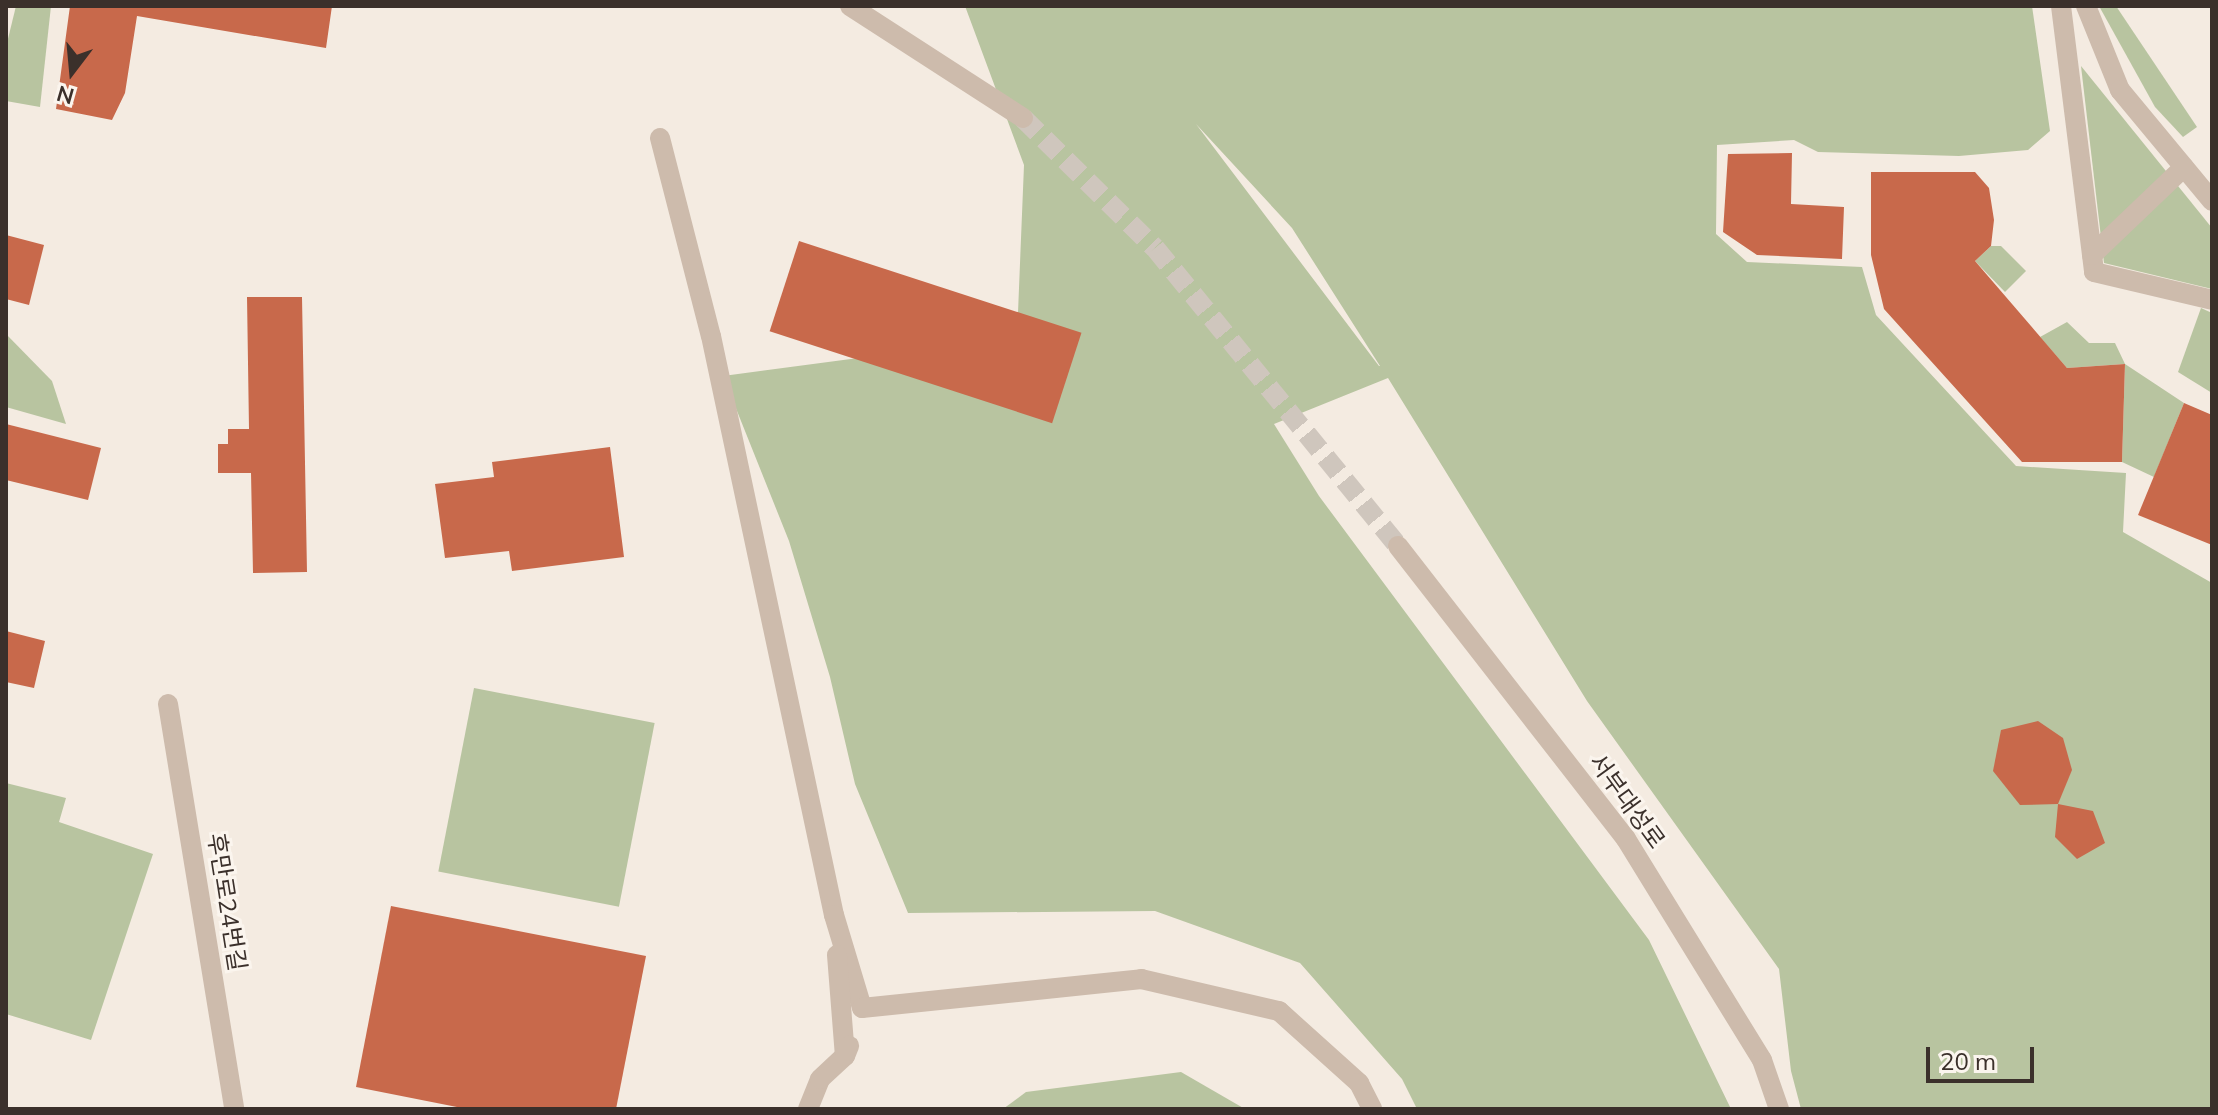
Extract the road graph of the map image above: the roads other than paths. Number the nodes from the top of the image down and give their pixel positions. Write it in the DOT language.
graph roads {
  1 [pos="850,6"];
  2 [pos="2061,6"];
  3 [pos="2086,6"];
  4 [pos="1023,118"];
  5 [pos="660,138"];
  6 [pos="2184,167"];
  7 [pos="2212,201"];
  8 [pos="2092,255"];
  9 [pos="2212,300"];
  10 [pos="1398,546"];
  11 [pos="168,704"];
  12 [pos="834,915"];
  13 [pos="862,1008"];
  14 [pos="845,1056"];
  15 [pos="234,1109"];
  16 [pos="808,1109"];
  17 [pos="1372,1109"];
  18 [pos="1779,1109"];
  1 -- 4 [label="street"];
  2 -- 8 [label="street"];
  3 -- 6 [label="street"];
  5 -- 12 [label="street"];
  6 -- 7 [label="street"];
  6 -- 8 [label="street"];
  8 -- 9 [label="street"];
  10 -- 18 [label="street, 서부대성로"];
  11 -- 15 [label="street, 후만로24번길"];
  12 -- 13 [label="street"];
  12 -- 14 [label="street"];
  13 -- 14 [label="street"];
  13 -- 17 [label="street"];
  14 -- 16 [label="street"];
}
